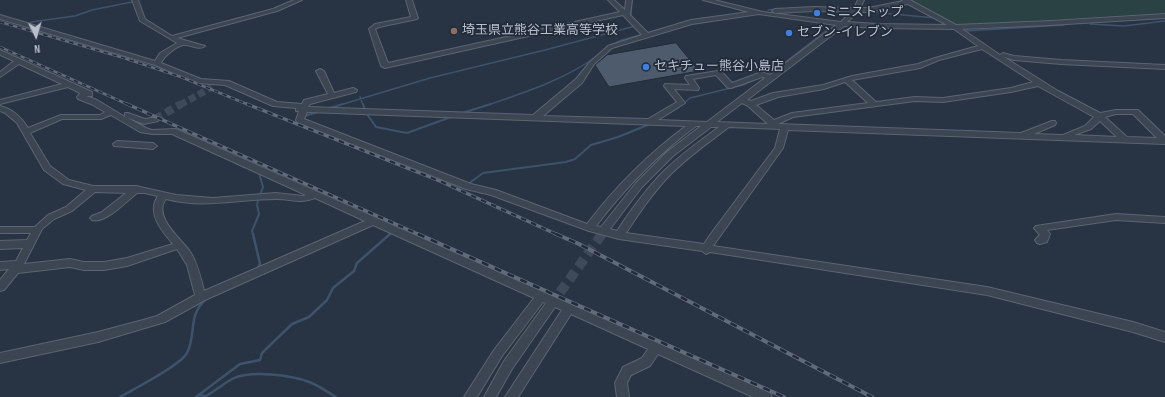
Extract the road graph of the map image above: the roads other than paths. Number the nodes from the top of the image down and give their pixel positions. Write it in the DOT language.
graph roads {
  1 [pos="135,0"];
  2 [pos="299,0"];
  3 [pos="409,0"];
  4 [pos="611,0"];
  5 [pos="629,0"];
  6 [pos="706,0"];
  7 [pos="861,0"];
  8 [pos="908,2"];
  9 [pos="856,9"];
  10 [pos="761,12"];
  11 [pos="626,14"];
  12 [pos="1165,16"];
  13 [pos="0,17"];
  14 [pos="842,24"];
  15 [pos="958,28"];
  16 [pos="641,31"];
  17 [pos="171,38"];
  18 [pos="182,42"];
  19 [pos="202,46"];
  20 [pos="983,47"];
  21 [pos="0,52"];
  22 [pos="994,52"];
  23 [pos="18,61"];
  24 [pos="157,64"];
  25 [pos="1165,67"];
  26 [pos="320,71"];
  27 [pos="0,75"];
  28 [pos="767,76"];
  29 [pos="847,80"];
  30 [pos="1040,83"];
  31 [pos="70,84"];
  32 [pos="212,87"];
  33 [pos="354,90"];
  34 [pos="85,92"];
  35 [pos="332,95"];
  36 [pos="741,100"];
  37 [pos="0,102"];
  38 [pos="751,104"];
  39 [pos="874,104"];
  40 [pos="304,107"];
  41 [pos="3,112"];
  42 [pos="111,112"];
  43 [pos="1099,116"];
  44 [pos="535,118"];
  45 [pos="155,119"];
  46 [pos="650,122"];
  47 [pos="1052,123"];
  48 [pos="694,124"];
  49 [pos="708,124"];
  50 [pos="726,125"];
  51 [pos="771,125"];
  52 [pos="784,128"];
  53 [pos="26,132"];
  54 [pos="1021,136"];
  55 [pos="1060,138"];
  56 [pos="1124,139"];
  57 [pos="1165,141"];
  58 [pos="116,144"];
  59 [pos="153,146"];
  60 [pos="93,189"];
  61 [pos="136,189"];
  62 [pos="164,195"];
  63 [pos="314,195"];
  64 [pos="95,218"];
  65 [pos="1165,220"];
  66 [pos="373,221"];
  67 [pos="589,228"];
  68 [pos="606,229"];
  69 [pos="0,230"];
  70 [pos="37,230"];
  71 [pos="619,235"];
  72 [pos="1040,240"];
  73 [pos="29,244"];
  74 [pos="0,245"];
  75 [pos="180,245"];
  76 [pos="706,250"];
  77 [pos="0,266"];
  78 [pos="18,267"];
  79 [pos="0,287"];
  80 [pos="205,295"];
  81 [pos="541,297"];
  82 [pos="551,305"];
  83 [pos="569,309"];
  84 [pos="1165,337"];
  85 [pos="656,347"];
  86 [pos="0,358"];
  87 [pos="470,397"];
  88 [pos="490,397"];
  89 [pos="511,397"];
  90 [pos="623,397"];
  91 [pos="766,397"];
  1 -- 17 [label="street"];
  2 -- 17 [label="street"];
  3 -- 11 [label="street"];
  4 -- 11 [label="street"];
  5 -- 11 [label="street"];
  6 -- 10 [label="street"];
  7 -- 9 [label="street"];
  8 -- 9 [label="street"];
  8 -- 15 [label="street"];
  9 -- 10 [label="street"];
  9 -- 14 [label="street"];
  10 -- 14 [label="street"];
  10 -- 16 [label="street"];
  11 -- 16 [label="street"];
  12 -- 15 [label="street"];
  13 -- 24 [label="street"];
  14 -- 15 [label="street"];
  14 -- 28 [label="street"];
  15 -- 20 [label="street"];
  16 -- 44 [label="street"];
  17 -- 18 [label="street"];
  18 -- 19 [label="street"];
  18 -- 24 [label="street"];
  20 -- 22 [label="street"];
  20 -- 29 [label="street"];
  21 -- 23 [label="street"];
  22 -- 25 [label="street"];
  22 -- 30 [label="street"];
  23 -- 27 [label="street"];
  23 -- 31 [label="street"];
  24 -- 40 [label="street"];
  26 -- 35 [label="street"];
  28 -- 36 [label="street"];
  28 -- 46 [label="street"];
  29 -- 38 [label="street"];
  29 -- 39 [label="street"];
  30 -- 39 [label="street"];
  30 -- 43 [label="street"];
  31 -- 34 [label="street"];
  31 -- 37 [label="street"];
  32 -- 40 [label="street"];
  33 -- 35 [label="street"];
  34 -- 42 [label="street"];
  34 -- 45 [label="street"];
  35 -- 40 [label="street"];
  36 -- 38 [label="street"];
  36 -- 49 [label="street"];
  38 -- 51 [label="street"];
  39 -- 51 [label="street"];
  40 -- 44 [label="street"];
  40 -- 67 [label="street"];
  41 -- 53 [label="street"];
  42 -- 53 [label="street"];
  42 -- 63 [label="street"];
  43 -- 55 [label="street"];
  43 -- 56 [label="street"];
  43 -- 57 [label="street"];
  44 -- 46 [label="street"];
  46 -- 48 [label="street"];
  47 -- 54 [label="street"];
  48 -- 49 [label="street"];
  48 -- 67 [label="street"];
  49 -- 50 [label="street"];
  49 -- 68 [label="street"];
  50 -- 51 [label="street"];
  50 -- 71 [label="street"];
  51 -- 52 [label="street"];
  52 -- 54 [label="street"];
  52 -- 76 [label="street"];
  53 -- 60 [label="street"];
  54 -- 55 [label="street"];
  55 -- 56 [label="street"];
  56 -- 57 [label="street"];
  58 -- 59 [label="street"];
  60 -- 61 [label="street"];
  60 -- 70 [label="street"];
  61 -- 62 [label="street"];
  61 -- 64 [label="street"];
  62 -- 63 [label="street"];
  62 -- 75 [label="street"];
  63 -- 66 [label="street"];
  65 -- 72 [label="street"];
  66 -- 80 [label="street"];
  66 -- 81 [label="street"];
  67 -- 71 [label="street"];
  69 -- 70 [label="street"];
  70 -- 73 [label="street"];
  71 -- 76 [label="street"];
  73 -- 74 [label="street"];
  73 -- 78 [label="street"];
  75 -- 78 [label="street"];
  75 -- 80 [label="street"];
  76 -- 84 [label="street"];
  77 -- 78 [label="street"];
  78 -- 79 [label="street"];
  80 -- 86 [label="street"];
  81 -- 83 [label="street"];
  81 -- 87 [label="street"];
  82 -- 88 [label="street"];
  83 -- 85 [label="street"];
  83 -- 89 [label="street"];
  85 -- 90 [label="street"];
  85 -- 91 [label="street"];
}
